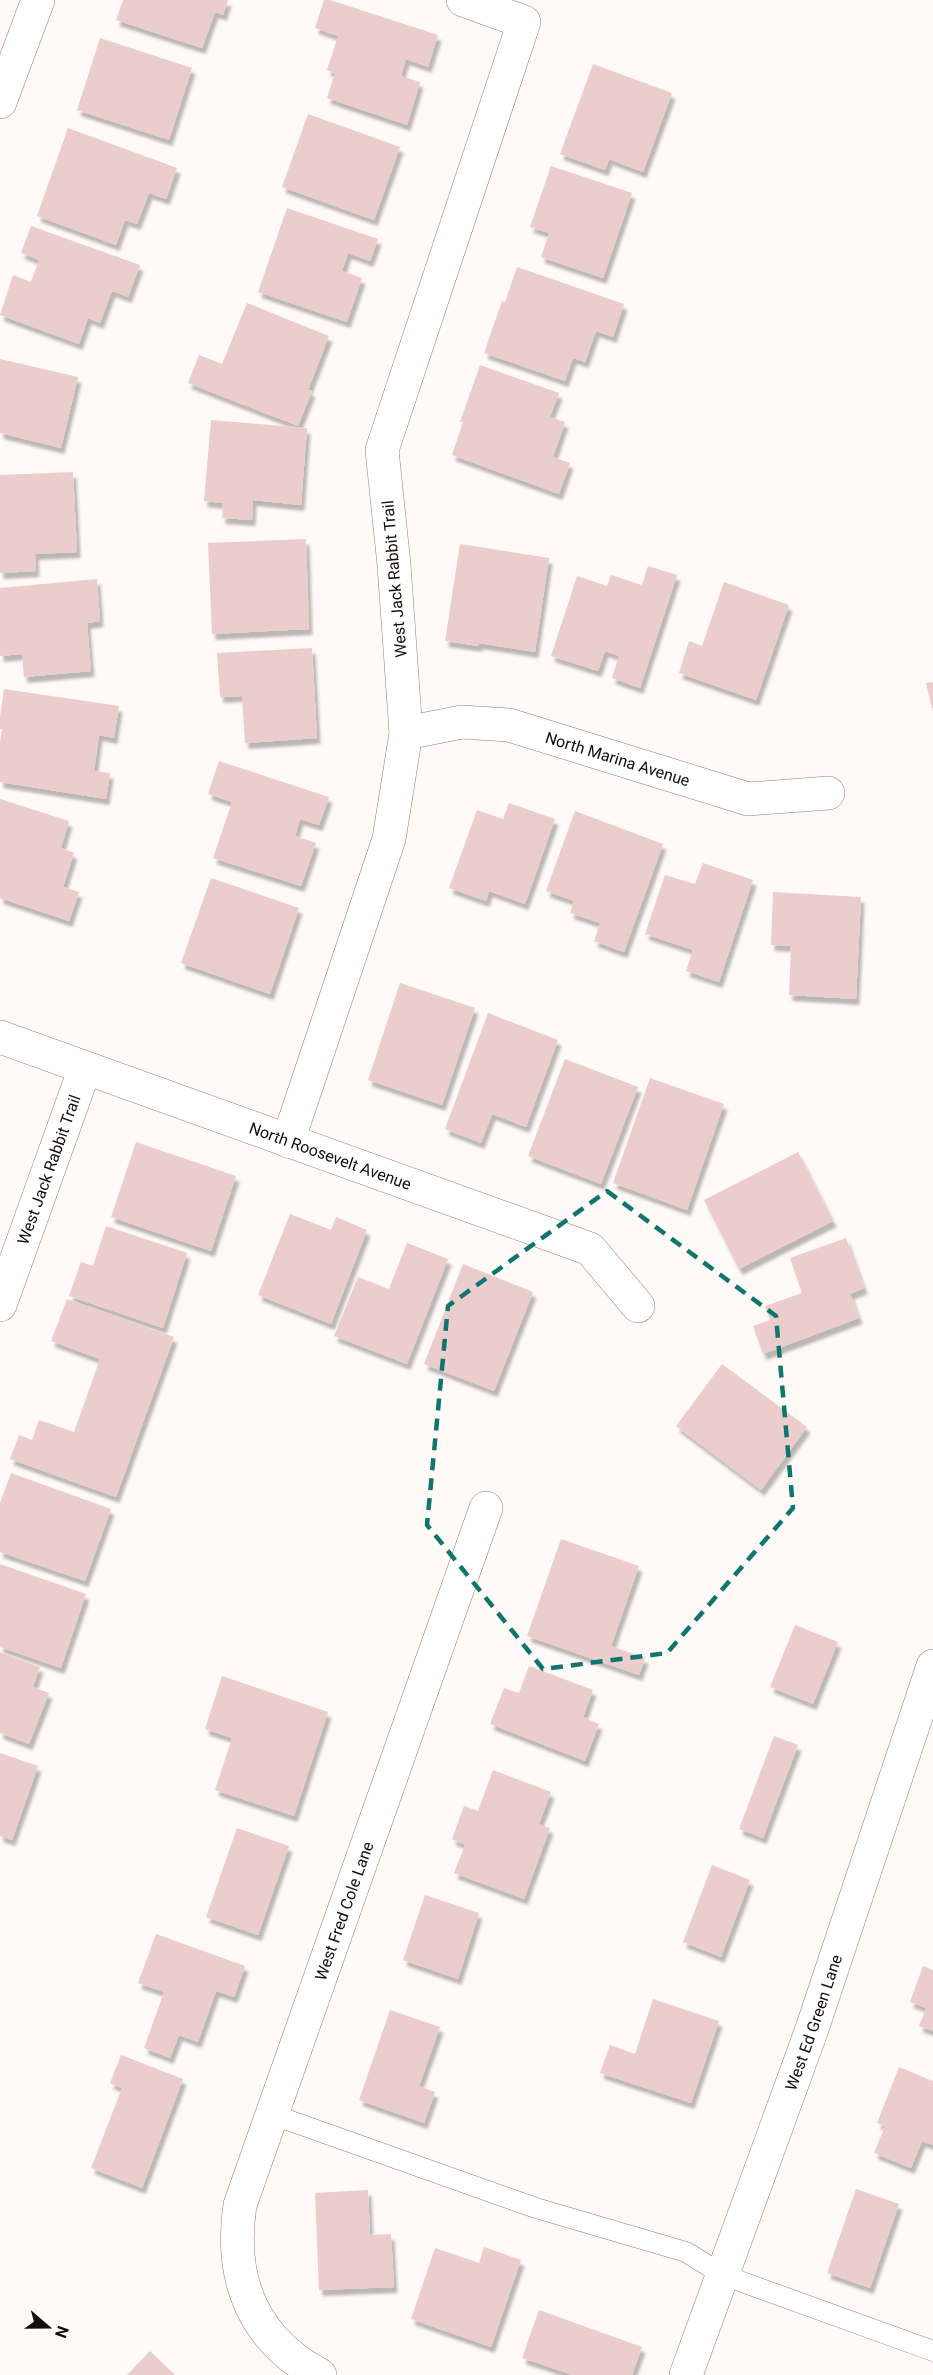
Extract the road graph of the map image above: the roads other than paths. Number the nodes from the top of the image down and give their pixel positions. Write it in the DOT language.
graph roads {
  1 [pos="38,0"];
  2 [pos="463,0"];
  3 [pos="0,102"];
  4 [pos="405,733"];
  5 [pos="828,793"];
  6 [pos="0,1037"];
  7 [pos="85,1068"];
  8 [pos="288,1140"];
  9 [pos="0,1305"];
  10 [pos="638,1306"];
  11 [pos="486,1508"];
  12 [pos="933,1665"];
  13 [pos="271,2114"];
  14 [pos="723,2275"];
  15 [pos="933,2350"];
  16 [pos="320,2375"];
  17 [pos="686,2375"];
  1 -- 3 [label="street"];
  2 -- 4 [label="street, West Jack Rabbit Trail"];
  4 -- 5 [label="street, North Marina Avenue"];
  4 -- 8 [label="street, West Jack Rabbit Trail"];
  6 -- 7 [label="street, North Roosevelt Avenue"];
  7 -- 8 [label="street, North Roosevelt Avenue"];
  7 -- 9 [label="street, West Jack Rabbit Trail"];
  8 -- 10 [label="street, North Roosevelt Avenue"];
  11 -- 13 [label="street, West Fred Cole Lane"];
  12 -- 14 [label="street, West Ed Green Lane"];
  13 -- 14 [label="lane"];
  13 -- 16 [label="street, West Fred Cole Lane"];
  14 -- 15 [label="lane"];
  14 -- 17 [label="street, West Ed Green Lane"];
}
